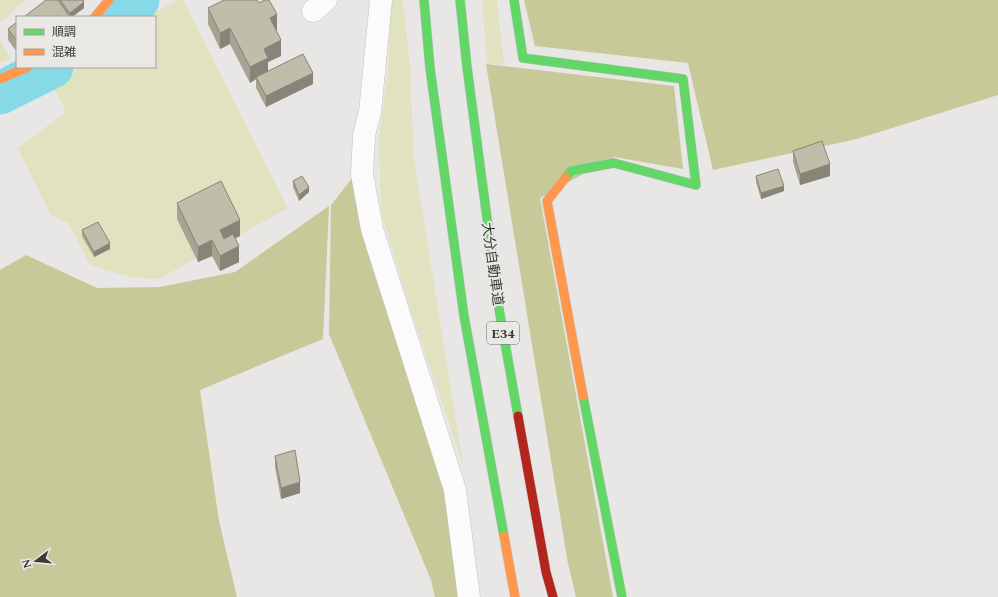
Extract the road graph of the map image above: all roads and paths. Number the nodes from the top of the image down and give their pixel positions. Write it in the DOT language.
graph roads {
  1 [pos="108,0"];
  2 [pos="381,0"];
  3 [pos="424,0"];
  4 [pos="460,0"];
  5 [pos="514,0"];
  6 [pos="96,16"];
  7 [pos="26,68"];
  8 [pos="0,80"];
  9 [pos="469,597"];
  10 [pos="515,597"];
  11 [pos="553,597"];
  12 [pos="622,597"];
  1 -- 6 [label="main road"];
  2 -- 9 [label="street"];
  3 -- 10 [label="main road, E34"];
  4 -- 11 [label="main road, 大分自動車道 / E34"];
  5 -- 12 [label="main road"];
  7 -- 8 [label="main road"];
}
